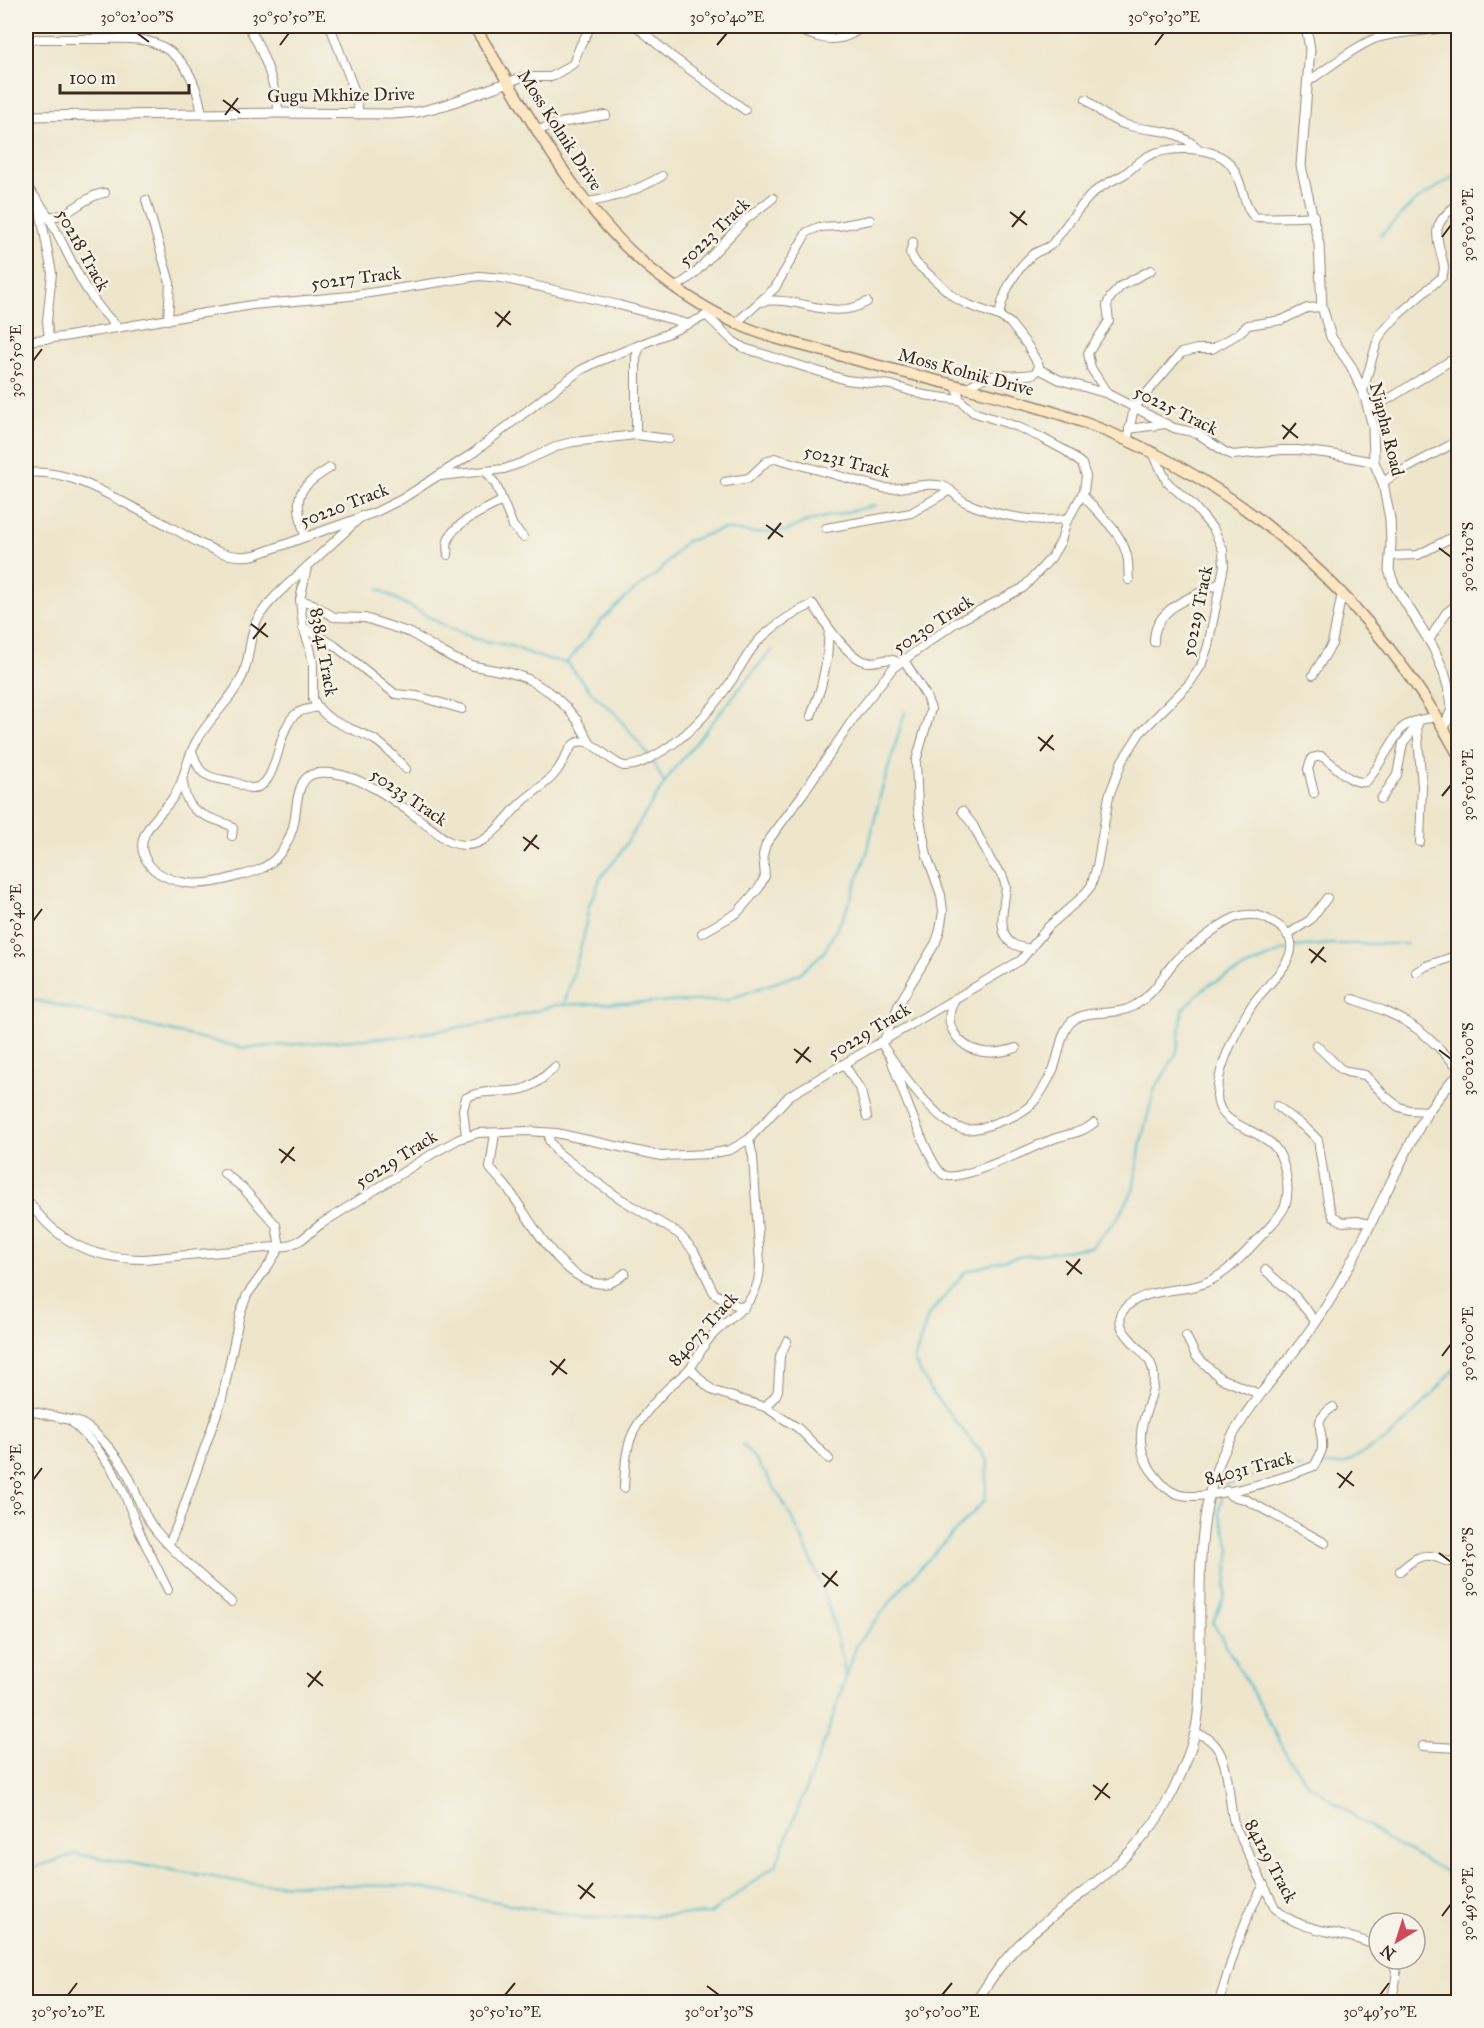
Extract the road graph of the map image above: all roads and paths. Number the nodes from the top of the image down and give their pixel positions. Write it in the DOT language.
graph roads {
  1 [pos="248,26"];
  2 [pos="330,26"];
  3 [pos="474,26"];
  4 [pos="591,26"];
  5 [pos="636,26"];
  6 [pos="789,26"];
  7 [pos="864,26"];
  8 [pos="1306,26"];
  9 [pos="1452,26"];
  10 [pos="26,39"];
  11 [pos="1309,81"];
  12 [pos="509,82"];
  13 [pos="1086,99"];
  14 [pos="745,110"];
  15 [pos="279,113"];
  16 [pos="359,113"];
  17 [pos="202,114"];
  18 [pos="606,115"];
  19 [pos="26,116"];
  20 [pos="538,130"];
  21 [pos="1200,150"];
  22 [pos="662,176"];
  23 [pos="26,185"];
  24 [pos="105,193"];
  25 [pos="773,198"];
  26 [pos="146,200"];
  27 [pos="38,202"];
  28 [pos="586,202"];
  29 [pos="1454,207"];
  30 [pos="48,215"];
  31 [pos="1314,216"];
  32 [pos="870,220"];
  33 [pos="913,242"];
  34 [pos="1151,270"];
  35 [pos="675,288"];
  36 [pos="760,302"];
  37 [pos="867,302"];
  38 [pos="1322,307"];
  39 [pos="710,314"];
  40 [pos="999,315"];
  41 [pos="168,320"];
  42 [pos="736,323"];
  43 [pos="688,324"];
  44 [pos="118,327"];
  45 [pos="50,339"];
  46 [pos="26,341"];
  47 [pos="641,344"];
  48 [pos="1458,356"];
  49 [pos="1039,369"];
  50 [pos="962,387"];
  51 [pos="1363,391"];
  52 [pos="1108,394"];
  53 [pos="960,400"];
  54 [pos="1134,408"];
  55 [pos="1369,411"];
  56 [pos="1166,424"];
  57 [pos="1129,429"];
  58 [pos="636,435"];
  59 [pos="669,439"];
  60 [pos="1127,441"];
  61 [pos="1458,441"];
  62 [pos="1153,453"];
  63 [pos="1374,462"];
  64 [pos="330,468"];
  65 [pos="486,471"];
  66 [pos="26,473"];
  67 [pos="439,476"];
  68 [pos="725,483"];
  69 [pos="1383,483"];
  70 [pos="950,490"];
  71 [pos="1082,494"];
  72 [pos="502,501"];
  73 [pos="362,516"];
  74 [pos="1069,518"];
  75 [pos="826,528"];
  76 [pos="1458,534"];
  77 [pos="305,537"];
  78 [pos="523,537"];
  79 [pos="448,555"];
  80 [pos="1390,556"];
  81 [pos="307,565"];
  82 [pos="1129,580"];
  83 [pos="1220,583"];
  84 [pos="1342,593"];
  85 [pos="300,600"];
  86 [pos="1458,603"];
  87 [pos="303,627"];
  88 [pos="829,628"];
  89 [pos="1429,640"];
  90 [pos="1154,642"];
  91 [pos="902,662"];
  92 [pos="1313,675"];
  93 [pos="318,707"];
  94 [pos="462,709"];
  95 [pos="811,716"];
  96 [pos="1438,717"];
  97 [pos="1424,719"];
  98 [pos="1417,726"];
  99 [pos="1444,728"];
  100 [pos="590,743"];
  101 [pos="192,752"];
  102 [pos="1458,754"];
  103 [pos="406,769"];
  104 [pos="183,783"];
  105 [pos="1314,793"];
  106 [pos="1381,799"];
  107 [pos="962,811"];
  108 [pos="232,836"];
  109 [pos="1420,842"];
  110 [pos="1328,898"];
  111 [pos="702,933"];
  112 [pos="1287,935"];
  113 [pos="1031,949"];
  114 [pos="1458,955"];
  115 [pos="1416,972"];
  116 [pos="956,997"];
  117 [pos="1353,999"];
  118 [pos="882,1041"];
  119 [pos="1316,1045"];
  120 [pos="1016,1048"];
  121 [pos="888,1054"];
  122 [pos="844,1064"];
  123 [pos="1458,1066"];
  124 [pos="555,1067"];
  125 [pos="1458,1077"];
  126 [pos="1277,1106"];
  127 [pos="1428,1111"];
  128 [pos="867,1117"];
  129 [pos="1094,1123"];
  130 [pos="495,1133"];
  131 [pos="550,1133"];
  132 [pos="466,1136"];
  133 [pos="749,1139"];
  134 [pos="224,1173"];
  135 [pos="26,1199"];
  136 [pos="1370,1224"];
  137 [pos="280,1247"];
  138 [pos="1264,1270"];
  139 [pos="625,1273"];
  140 [pos="744,1308"];
  141 [pos="1316,1322"];
  142 [pos="1186,1336"];
  143 [pos="787,1341"];
  144 [pos="690,1368"];
  145 [pos="1259,1394"];
  146 [pos="765,1407"];
  147 [pos="1333,1407"];
  148 [pos="26,1410"];
  149 [pos="70,1420"];
  150 [pos="829,1459"];
  151 [pos="624,1488"];
  152 [pos="1226,1491"];
  153 [pos="1210,1494"];
  154 [pos="1325,1543"];
  155 [pos="169,1544"];
  156 [pos="1458,1558"];
  157 [pos="1400,1571"];
  158 [pos="168,1590"];
  159 [pos="231,1602"];
  160 [pos="1195,1733"];
  161 [pos="1423,1746"];
  162 [pos="1458,1748"];
  163 [pos="1264,1885"];
  164 [pos="1367,1941"];
  165 [pos="1397,1971"];
  166 [pos="976,2002"];
  167 [pos="1219,2002"];
  168 [pos="1391,2002"];
  1 -- 15 [label="street"];
  2 -- 16 [label="street"];
  3 -- 12 [label="main road, Moss Kolnik Drive"];
  4 -- 12 [label="street"];
  5 -- 14 [label="street"];
  6 -- 7 [label="street"];
  8 -- 11 [label="street, Njapha Road"];
  9 -- 11 [label="street"];
  10 -- 17 [label="street"];
  11 -- 31 [label="street, Njapha Road"];
  12 -- 16 [label="street, Gugu Mkhize Drive"];
  12 -- 20 [label="main road, Moss Kolnik Drive"];
  13 -- 21 [label="street"];
  15 -- 16 [label="street, Gugu Mkhize Drive"];
  15 -- 17 [label="street, Gugu Mkhize Drive"];
  17 -- 19 [label="street, Gugu Mkhize Drive"];
  18 -- 20 [label="street"];
  20 -- 28 [label="main road, Moss Kolnik Drive"];
  21 -- 31 [label="street"];
  21 -- 40 [label="street"];
  22 -- 28 [label="street"];
  23 -- 27 [label="street, 50218 Track"];
  24 -- 30 [label="street"];
  25 -- 35 [label="street, 50223 Track"];
  26 -- 41 [label="street"];
  27 -- 30 [label="street, 50218 Track"];
  27 -- 45 [label="street"];
  28 -- 35 [label="main road, Moss Kolnik Drive"];
  29 -- 51 [label="street"];
  30 -- 44 [label="street, 50218 Track"];
  31 -- 38 [label="street, Njapha Road"];
  32 -- 36 [label="street"];
  33 -- 40 [label="street"];
  34 -- 52 [label="street"];
  35 -- 39 [label="main road, Moss Kolnik Drive"];
  36 -- 37 [label="street"];
  36 -- 42 [label="street"];
  38 -- 51 [label="street, Njapha Road"];
  38 -- 54 [label="street"];
  39 -- 42 [label="main road, Moss Kolnik Drive"];
  39 -- 43 [label="street, 50220 Track"];
  39 -- 53 [label="street"];
  40 -- 49 [label="street"];
  41 -- 43 [label="street, 50217 Track"];
  41 -- 44 [label="street, 50217 Track"];
  42 -- 50 [label="main road, Moss Kolnik Drive"];
  43 -- 47 [label="street, 50220 Track"];
  44 -- 45 [label="street, 50217 Track"];
  45 -- 46 [label="street, 50217 Track"];
  47 -- 58 [label="street"];
  47 -- 67 [label="street, 50220 Track"];
  48 -- 55 [label="street"];
  49 -- 50 [label="street"];
  49 -- 52 [label="street, 50225 Track"];
  50 -- 53 [label="street"];
  50 -- 60 [label="main road, Moss Kolnik Drive"];
  51 -- 55 [label="street, Njapha Road"];
  52 -- 54 [label="street, 50225 Track"];
  53 -- 71 [label="street, 50230 Track"];
  54 -- 56 [label="street, 50225 Track"];
  54 -- 57 [label="street"];
  55 -- 63 [label="street, Njapha Road"];
  56 -- 57 [label="street"];
  56 -- 63 [label="street, 50225 Track"];
  57 -- 60 [label="street"];
  58 -- 59 [label="street"];
  58 -- 65 [label="street"];
  60 -- 62 [label="main road, Moss Kolnik Drive"];
  61 -- 69 [label="street"];
  62 -- 83 [label="street, 50229 Track"];
  62 -- 84 [label="main road, Moss Kolnik Drive"];
  63 -- 69 [label="street, Njapha Road"];
  64 -- 77 [label="street"];
  65 -- 67 [label="street"];
  65 -- 72 [label="street"];
  66 -- 77 [label="street, 50220 Track"];
  67 -- 73 [label="street, 50220 Track"];
  68 -- 70 [label="street, 50231 Track"];
  69 -- 80 [label="street, Njapha Road"];
  70 -- 74 [label="street, 50231 Track"];
  70 -- 75 [label="street"];
  71 -- 74 [label="street, 50230 Track"];
  71 -- 82 [label="street"];
  72 -- 78 [label="street"];
  72 -- 79 [label="street"];
  73 -- 77 [label="street, 50220 Track"];
  73 -- 81 [label="street, 50233 Track"];
  74 -- 91 [label="street, 50230 Track"];
  76 -- 80 [label="street"];
  80 -- 89 [label="street, Njapha Road"];
  81 -- 85 [label="street, 83841 Track"];
  81 -- 101 [label="street, 50233 Track"];
  83 -- 90 [label="street"];
  83 -- 113 [label="street, 50229 Track"];
  84 -- 92 [label="street"];
  84 -- 96 [label="main road, Moss Kolnik Drive"];
  85 -- 87 [label="street, 83841 Track"];
  85 -- 100 [label="street"];
  86 -- 89 [label="street"];
  87 -- 93 [label="street, 83841 Track"];
  87 -- 94 [label="street"];
  88 -- 91 [label="street"];
  88 -- 95 [label="street"];
  88 -- 100 [label="street"];
  89 -- 99 [label="street, Njapha Road"];
  91 -- 111 [label="street, 50230 Track"];
  91 -- 118 [label="street"];
  93 -- 101 [label="street"];
  93 -- 103 [label="street, 83841 Track"];
  96 -- 97 [label="street"];
  96 -- 99 [label="main road, Moss Kolnik Drive"];
  97 -- 98 [label="street"];
  97 -- 105 [label="street"];
  98 -- 106 [label="street"];
  98 -- 109 [label="street"];
  99 -- 102 [label="main road, Moss Kolnik Drive"];
  100 -- 104 [label="street, 50233 Track"];
  101 -- 104 [label="street, 50233 Track"];
  104 -- 108 [label="street"];
  107 -- 113 [label="street"];
  110 -- 112 [label="street"];
  112 -- 121 [label="street"];
  112 -- 153 [label="street, 84031 Track"];
  113 -- 116 [label="street, 50229 Track"];
  114 -- 115 [label="street"];
  116 -- 118 [label="street, 50229 Track"];
  116 -- 120 [label="street"];
  117 -- 123 [label="street"];
  118 -- 121 [label="street"];
  118 -- 122 [label="street, 50229 Track"];
  119 -- 127 [label="street"];
  121 -- 129 [label="street"];
  122 -- 128 [label="street"];
  122 -- 133 [label="street, 50229 Track"];
  124 -- 132 [label="street"];
  125 -- 127 [label="street"];
  126 -- 136 [label="street"];
  127 -- 136 [label="street"];
  130 -- 131 [label="street, 50229 Track"];
  130 -- 132 [label="street, 50229 Track"];
  130 -- 139 [label="street"];
  131 -- 133 [label="street, 50229 Track"];
  131 -- 140 [label="street"];
  132 -- 137 [label="street, 50229 Track"];
  133 -- 140 [label="street, 84073 Track"];
  134 -- 137 [label="street"];
  135 -- 137 [label="street, 50229 Track"];
  136 -- 141 [label="street"];
  137 -- 155 [label="street"];
  138 -- 141 [label="street"];
  140 -- 144 [label="street, 84073 Track"];
  141 -- 145 [label="street"];
  142 -- 145 [label="street"];
  143 -- 146 [label="street"];
  144 -- 146 [label="street"];
  144 -- 151 [label="street, 84073 Track"];
  145 -- 153 [label="street"];
  146 -- 150 [label="street"];
  147 -- 152 [label="street, 84031 Track"];
  148 -- 149 [label="street"];
  149 -- 155 [label="street"];
  149 -- 158 [label="street"];
  152 -- 153 [label="street, 84031 Track"];
  152 -- 154 [label="street"];
  153 -- 160 [label="street"];
  155 -- 159 [label="street"];
  156 -- 157 [label="street"];
  160 -- 163 [label="street, 84129 Track"];
  160 -- 166 [label="street"];
  161 -- 162 [label="street"];
  163 -- 164 [label="street, 84129 Track"];
  163 -- 167 [label="street"];
  165 -- 168 [label="street"];
}
